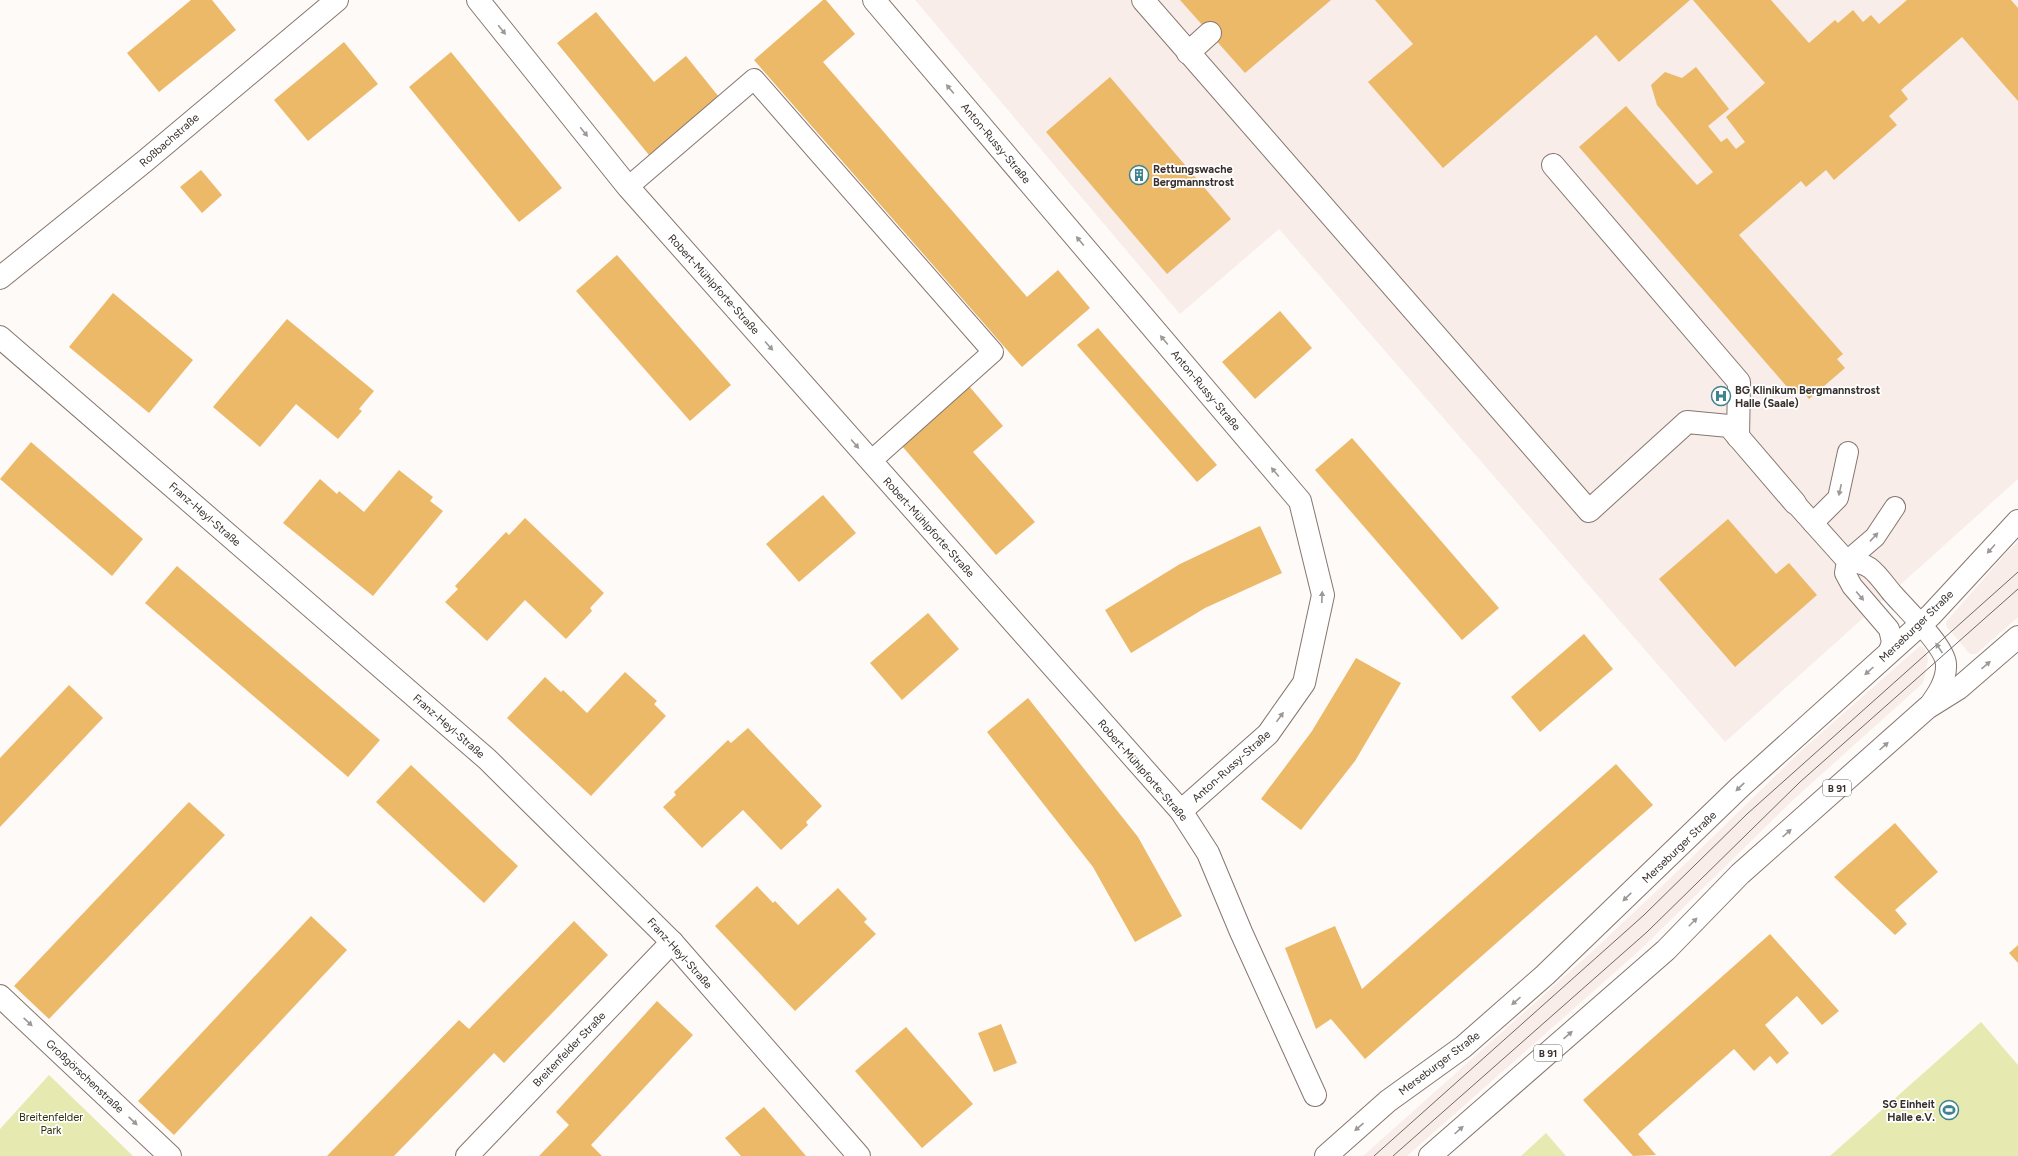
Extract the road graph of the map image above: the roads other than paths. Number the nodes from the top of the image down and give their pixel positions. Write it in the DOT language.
graph roads {
  1 [pos="337,0"];
  2 [pos="478,0"];
  3 [pos="874,0"];
  4 [pos="1143,0"];
  5 [pos="1210,33"];
  6 [pos="1188,53"];
  7 [pos="1552,165"];
  8 [pos="628,187"];
  9 [pos="0,278"];
  10 [pos="0,337"];
  11 [pos="1738,437"];
  12 [pos="1848,452"];
  13 [pos="871,461"];
  14 [pos="1795,503"];
  15 [pos="1894,507"];
  16 [pos="2018,521"];
  17 [pos="1813,523"];
  18 [pos="1846,561"];
  19 [pos="1920,624"];
  20 [pos="2018,637"];
  21 [pos="1888,654"];
  22 [pos="1927,708"];
  23 [pos="1181,811"];
  24 [pos="672,942"];
  25 [pos="0,996"];
  26 [pos="1315,1095"];
  27 [pos="170,1156"];
  28 [pos="467,1156"];
  29 [pos="859,1156"];
  30 [pos="1326,1156"];
  31 [pos="1430,1156"];
  1 -- 9 [label="street, Roßbachstraße"];
  2 -- 8 [label="street, Robert-Mühlpforte-Straße, one-way"];
  23 -- 3 [label="street, Anton-Russy-Straße, one-way"];
  4 -- 6 [label="street"];
  5 -- 6 [label="street"];
  6 -- 11 [label="street"];
  7 -- 11 [label="street"];
  8 -- 13 [label="street, Robert-Mühlpforte-Straße, one-way"];
  8 -- 13 [label="lane"];
  10 -- 24 [label="street, Franz-Heyl-Straße"];
  11 -- 14 [label="street"];
  12 -- 17 [label="lane, one-way"];
  13 -- 23 [label="street, Robert-Mühlpforte-Straße"];
  14 -- 17 [label="lane"];
  18 -- 15 [label="lane, one-way"];
  16 -- 19 [label="street, Merseburger Straße, one-way"];
  17 -- 18 [label="lane"];
  18 -- 19 [label="lane"];
  18 -- 21 [label="lane, one-way"];
  19 -- 21 [label="street, Merseburger Straße"];
  22 -- 19 [label="lane, one-way"];
  22 -- 20 [label="street, B 91, one-way"];
  21 -- 30 [label="street, Merseburger Straße, one-way"];
  31 -- 22 [label="street, B 91, one-way"];
  23 -- 26 [label="street, Robert-Mühlpforte-Straße"];
  24 -- 28 [label="street, Breitenfelder Straße"];
  24 -- 29 [label="street, Franz-Heyl-Straße"];
  25 -- 27 [label="street, Großgörschenstraße, one-way"];
}
